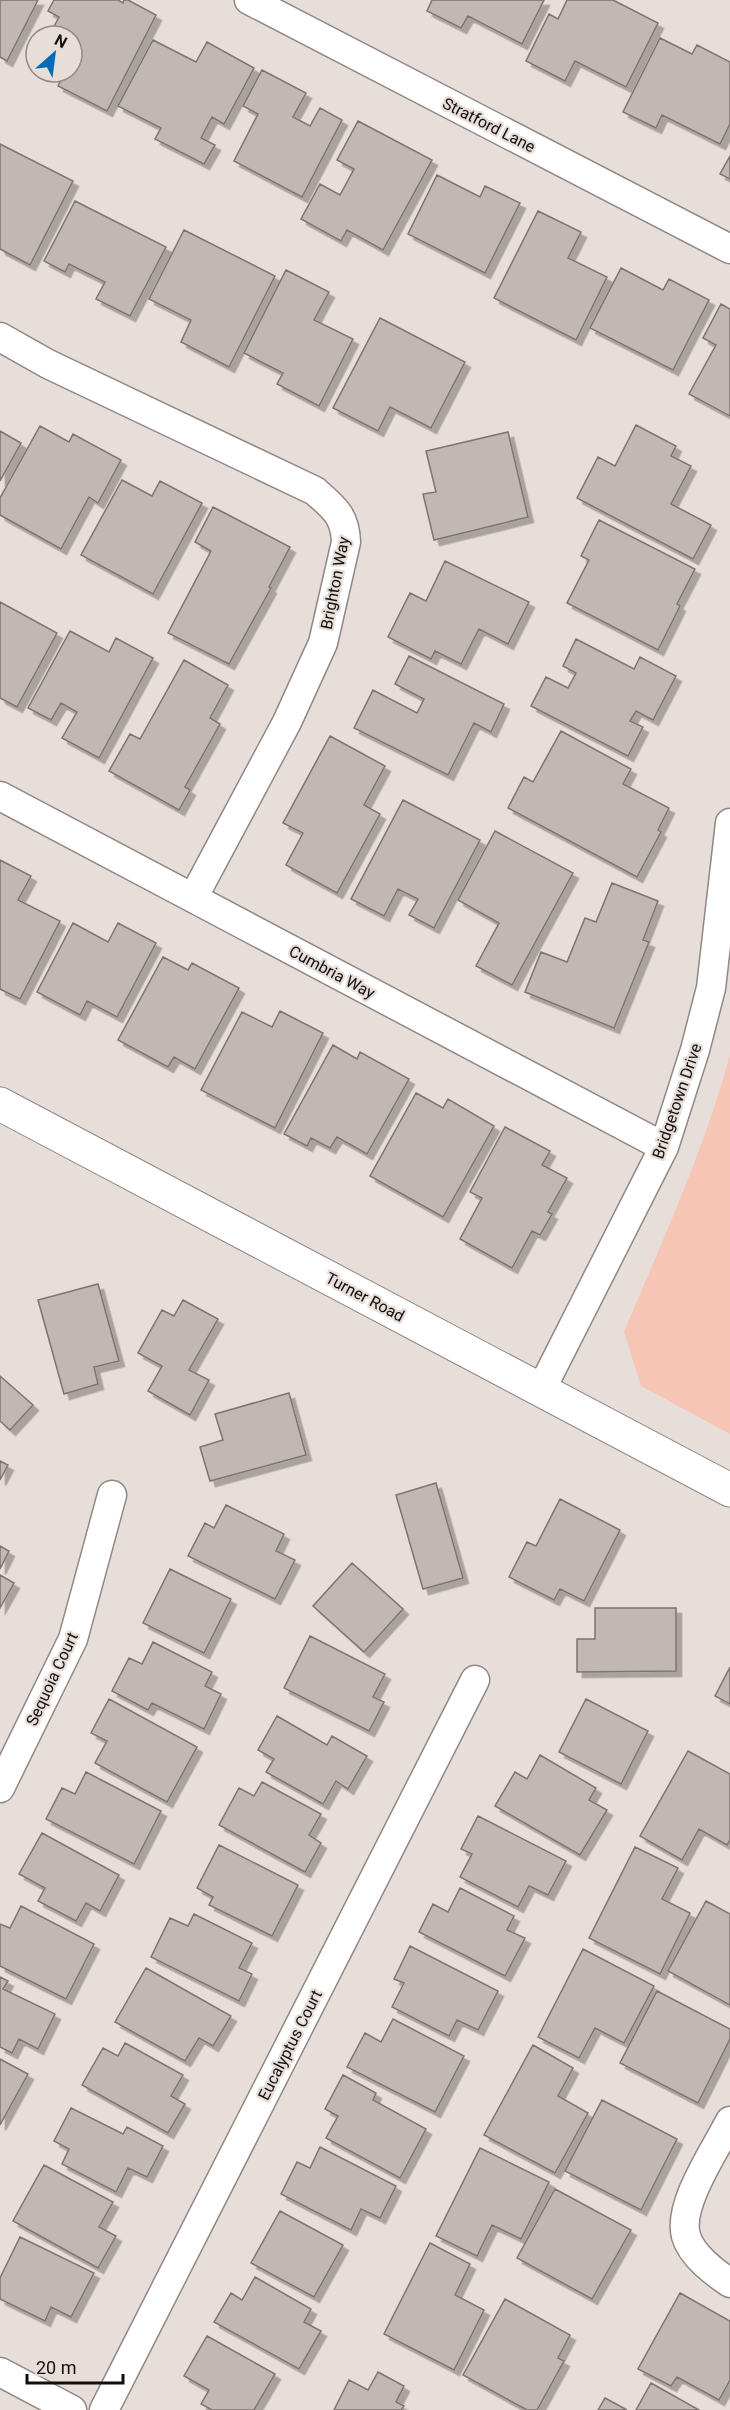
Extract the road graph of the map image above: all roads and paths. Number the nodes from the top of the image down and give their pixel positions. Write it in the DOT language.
graph roads {
  1 [pos="249,0"];
  2 [pos="730,249"];
  3 [pos="0,337"];
  4 [pos="0,796"];
  5 [pos="730,823"];
  6 [pos="193,898"];
  7 [pos="0,1104"];
  8 [pos="664,1147"];
  9 [pos="540,1390"];
  10 [pos="730,1490"];
  11 [pos="112,1495"];
  12 [pos="475,1680"];
  13 [pos="0,1788"];
  14 [pos="730,2121"];
  15 [pos="730,2283"];
  16 [pos="0,2372"];
  17 [pos="72,2410"];
  18 [pos="104,2410"];
  1 -- 2 [label="street, Stratford Lane"];
  3 -- 6 [label="street, Brighton Way"];
  4 -- 6 [label="street, Cumbria Way"];
  5 -- 8 [label="street, Bridgetown Drive"];
  6 -- 8 [label="street, Cumbria Way"];
  7 -- 9 [label="main road, Turner Road"];
  8 -- 9 [label="street, Bridgetown Drive"];
  9 -- 10 [label="main road, Turner Road"];
  11 -- 13 [label="street, Sequoia Court"];
  12 -- 18 [label="street, Eucalyptus Court"];
  14 -- 15 [label="street"];
  16 -- 17 [label="street"];
}
